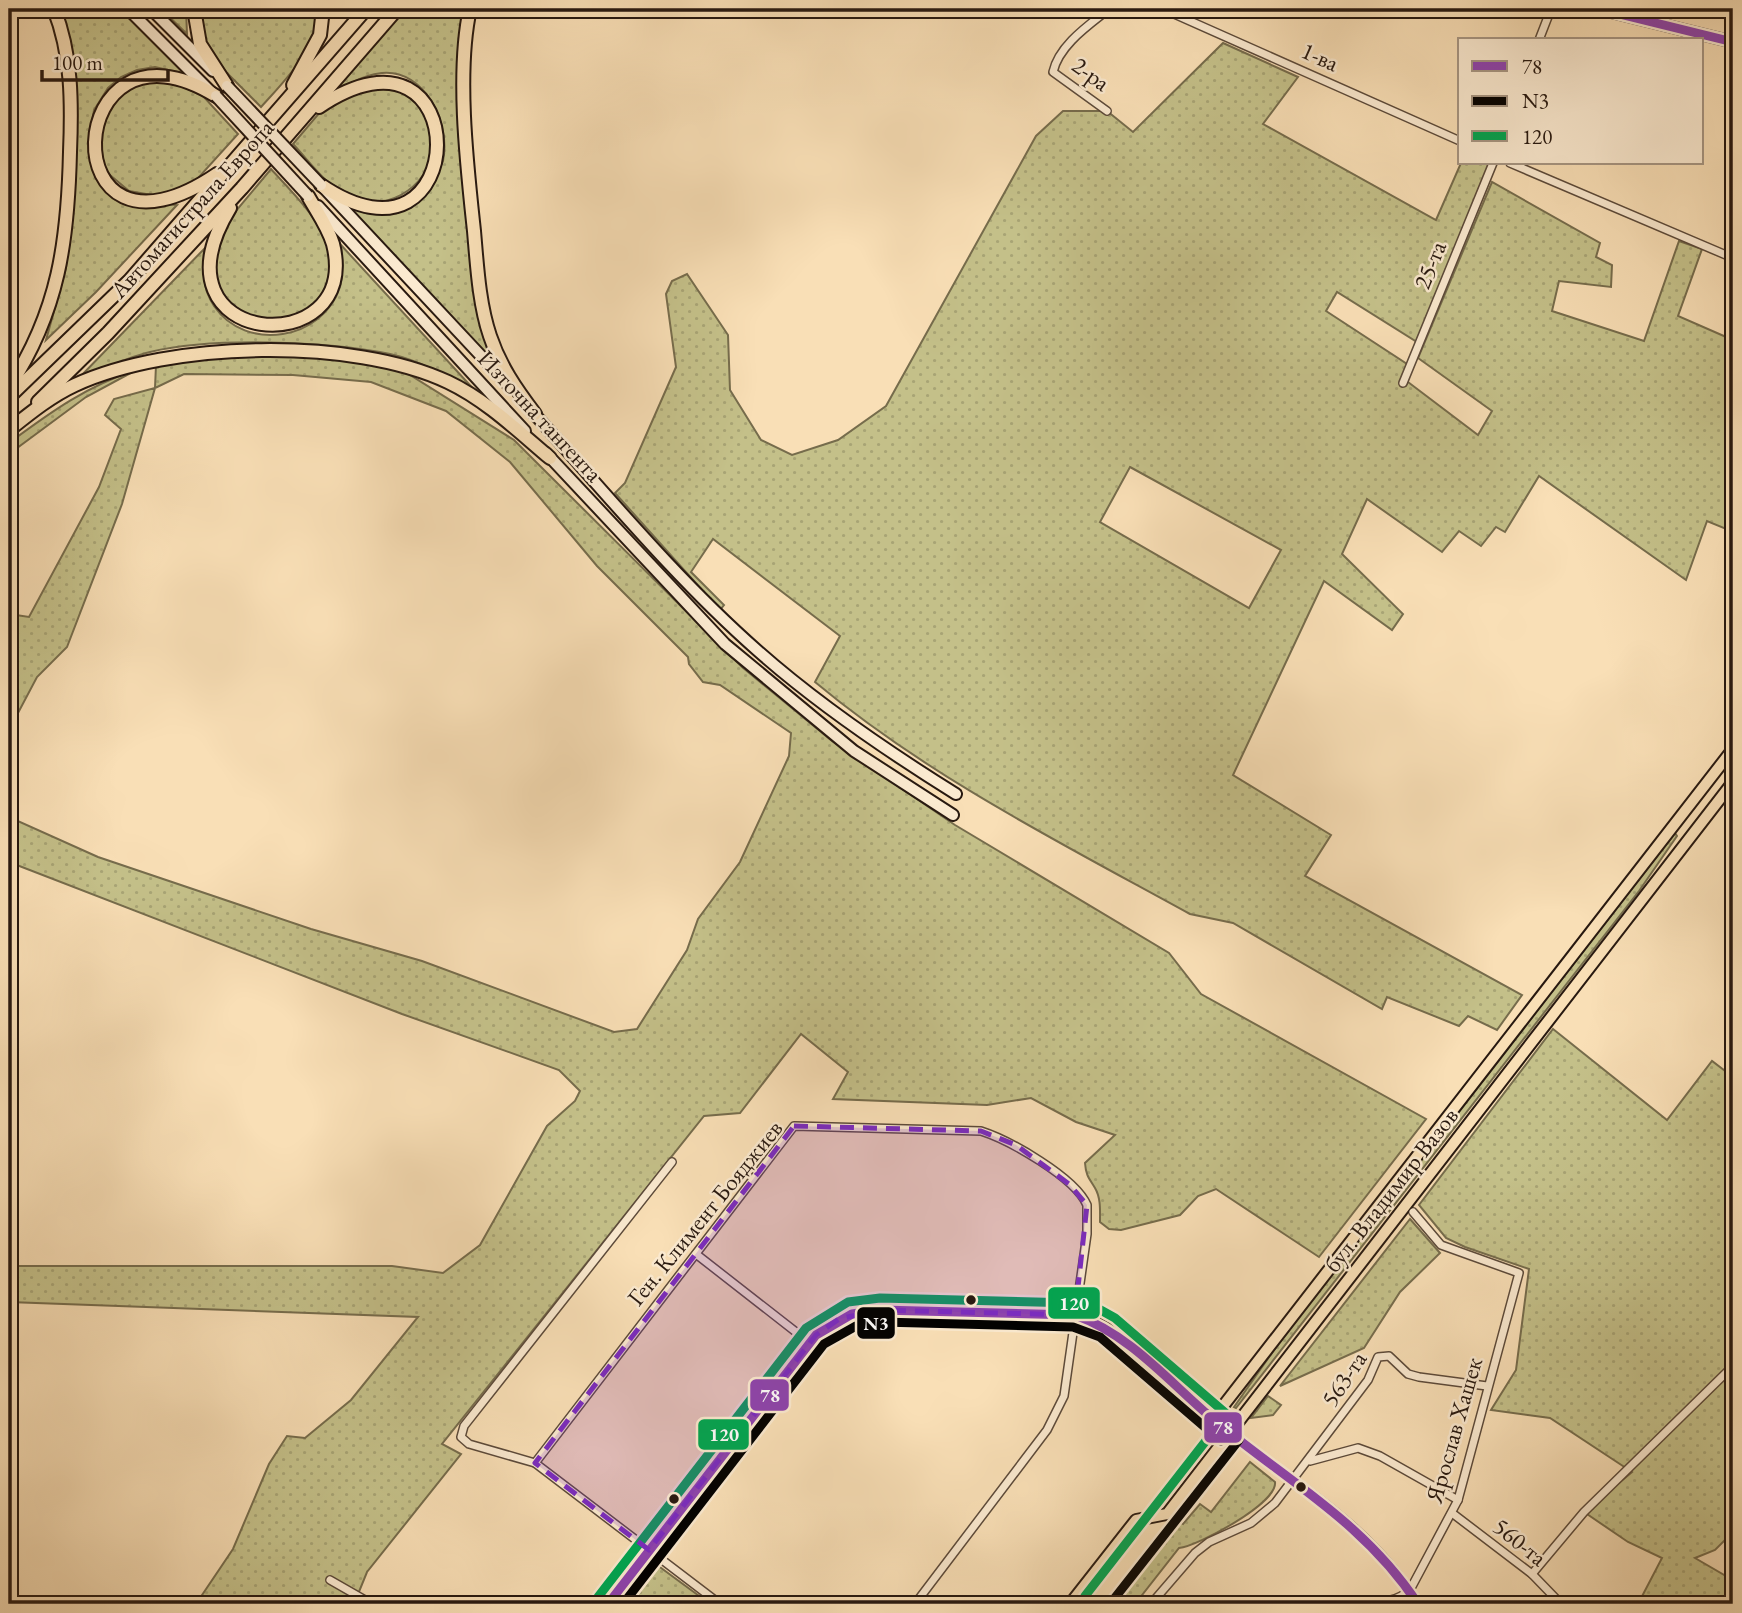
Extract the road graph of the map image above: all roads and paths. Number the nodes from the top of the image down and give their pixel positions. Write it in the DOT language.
graph roads {
  1 [pos="54,9"];
  2 [pos="128,9"];
  3 [pos="151,9"];
  4 [pos="194,9"];
  5 [pos="323,9"];
  6 [pos="366,9"];
  7 [pos="397,9"];
  8 [pos="470,9"];
  9 [pos="1109,9"];
  10 [pos="1163,9"];
  11 [pos="1551,9"];
  12 [pos="1599,9"];
  13 [pos="1540,38"];
  14 [pos="1733,42"];
  15 [pos="227,86"];
  16 [pos="215,96"];
  17 [pos="279,110"];
  18 [pos="1107,111"];
  19 [pos="294,127"];
  20 [pos="1458,140"];
  21 [pos="235,162"];
  22 [pos="1493,164"];
  23 [pos="1512,164"];
  24 [pos="321,185"];
  25 [pos="242,188"];
  26 [pos="309,196"];
  27 [pos="1733,258"];
  28 [pos="1403,383"];
  29 [pos="9,387"];
  30 [pos="9,397"];
  31 [pos="535,414"];
  32 [pos="9,429"];
  33 [pos="550,458"];
  34 [pos="1733,748"];
  35 [pos="1733,782"];
  36 [pos="956,794"];
  37 [pos="953,815"];
  38 [pos="672,1162"];
  39 [pos="1413,1212"];
  40 [pos="696,1254"];
  41 [pos="1075,1315"];
  42 [pos="810,1343"];
  43 [pos="1733,1366"];
  44 [pos="1487,1386"];
  45 [pos="1213,1419"];
  46 [pos="1229,1432"];
  47 [pos="1309,1461"];
  48 [pos="535,1462"];
  49 [pos="1294,1479"];
  50 [pos="1458,1500"];
  51 [pos="1452,1513"];
  52 [pos="649,1550"];
  53 [pos="1532,1574"];
  54 [pos="330,1580"];
  55 [pos="1410,1590"];
  56 [pos="372,1604"];
  57 [pos="608,1604"];
  58 [pos="720,1604"];
  59 [pos="915,1604"];
  60 [pos="1070,1604"];
  61 [pos="1151,1604"];
  62 [pos="1360,1604"];
  63 [pos="1418,1604"];
  64 [pos="1561,1604"];
  1 -- 29 [label="highway"];
  2 -- 16 [label="street, Източна тангента"];
  3 -- 15 [label="street, Източна тангента"];
  4 -- 15 [label="highway"];
  5 -- 17 [label="highway"];
  6 -- 17 [label="highway, Автомагистрала Европа"];
  7 -- 19 [label="highway, Автомагистрала Европа"];
  8 -- 31 [label="highway"];
  9 -- 18 [label="street, 2-ра"];
  10 -- 20 [label="street, 1-ва"];
  11 -- 13 [label="street"];
  12 -- 14 [label="street"];
  15 -- 24 [label="street, Източна тангента, bridge"];
  16 -- 21 [label="highway"];
  16 -- 26 [label="street, Източна тангента, bridge"];
  17 -- 21 [label="highway, Автомагистрала Европа"];
  19 -- 24 [label="highway"];
  19 -- 25 [label="highway, Автомагистрала Европа"];
  21 -- 30 [label="highway, Автомагистрала Европа"];
  22 -- 28 [label="street, 25-та"];
  23 -- 27 [label="street"];
  24 -- 31 [label="street, Източна тангента"];
  25 -- 26 [label="highway"];
  25 -- 32 [label="highway, Автомагистрала Европа"];
  26 -- 33 [label="street, Източна тангента"];
  31 -- 36 [label="street, Източна тангента"];
  32 -- 33 [label="highway"];
  33 -- 37 [label="street, Източна тангента"];
  34 -- 45 [label="main road, бул. Владимир Вазов"];
  35 -- 46 [label="main road, бул. Владимир Вазов"];
  38 -- 48 [label="street"];
  39 -- 44 [label="street, Ярослав Хашек"];
  40 -- 41 [label="street, Ген. Климент Бояджиев"];
  40 -- 42 [label="street"];
  40 -- 48 [label="street, Ген. Климент Бояджиев"];
  41 -- 42 [label="street"];
  41 -- 45 [label="street"];
  41 -- 59 [label="street, Ген. Климент Бояджиев"];
  42 -- 52 [label="street"];
  43 -- 53 [label="street"];
  44 -- 47 [label="street, 563-та"];
  44 -- 50 [label="street, Ярослав Хашек"];
  45 -- 46 [label="main road"];
  46 -- 49 [label="street"];
  46 -- 60 [label="main road, бул. Владимир Вазов"];
  47 -- 49 [label="street, 563-та"];
  47 -- 50 [label="street"];
  48 -- 52 [label="street"];
  49 -- 55 [label="street"];
  49 -- 61 [label="street, 563-та"];
  50 -- 51 [label="street, Ярослав Хашек"];
  51 -- 53 [label="street, 560-та"];
  51 -- 55 [label="street, Ярослав Хашек"];
  52 -- 57 [label="street"];
  52 -- 58 [label="street"];
  53 -- 64 [label="street, 560-та"];
  54 -- 56 [label="street"];
  55 -- 62 [label="street"];
  55 -- 63 [label="street"];
}
